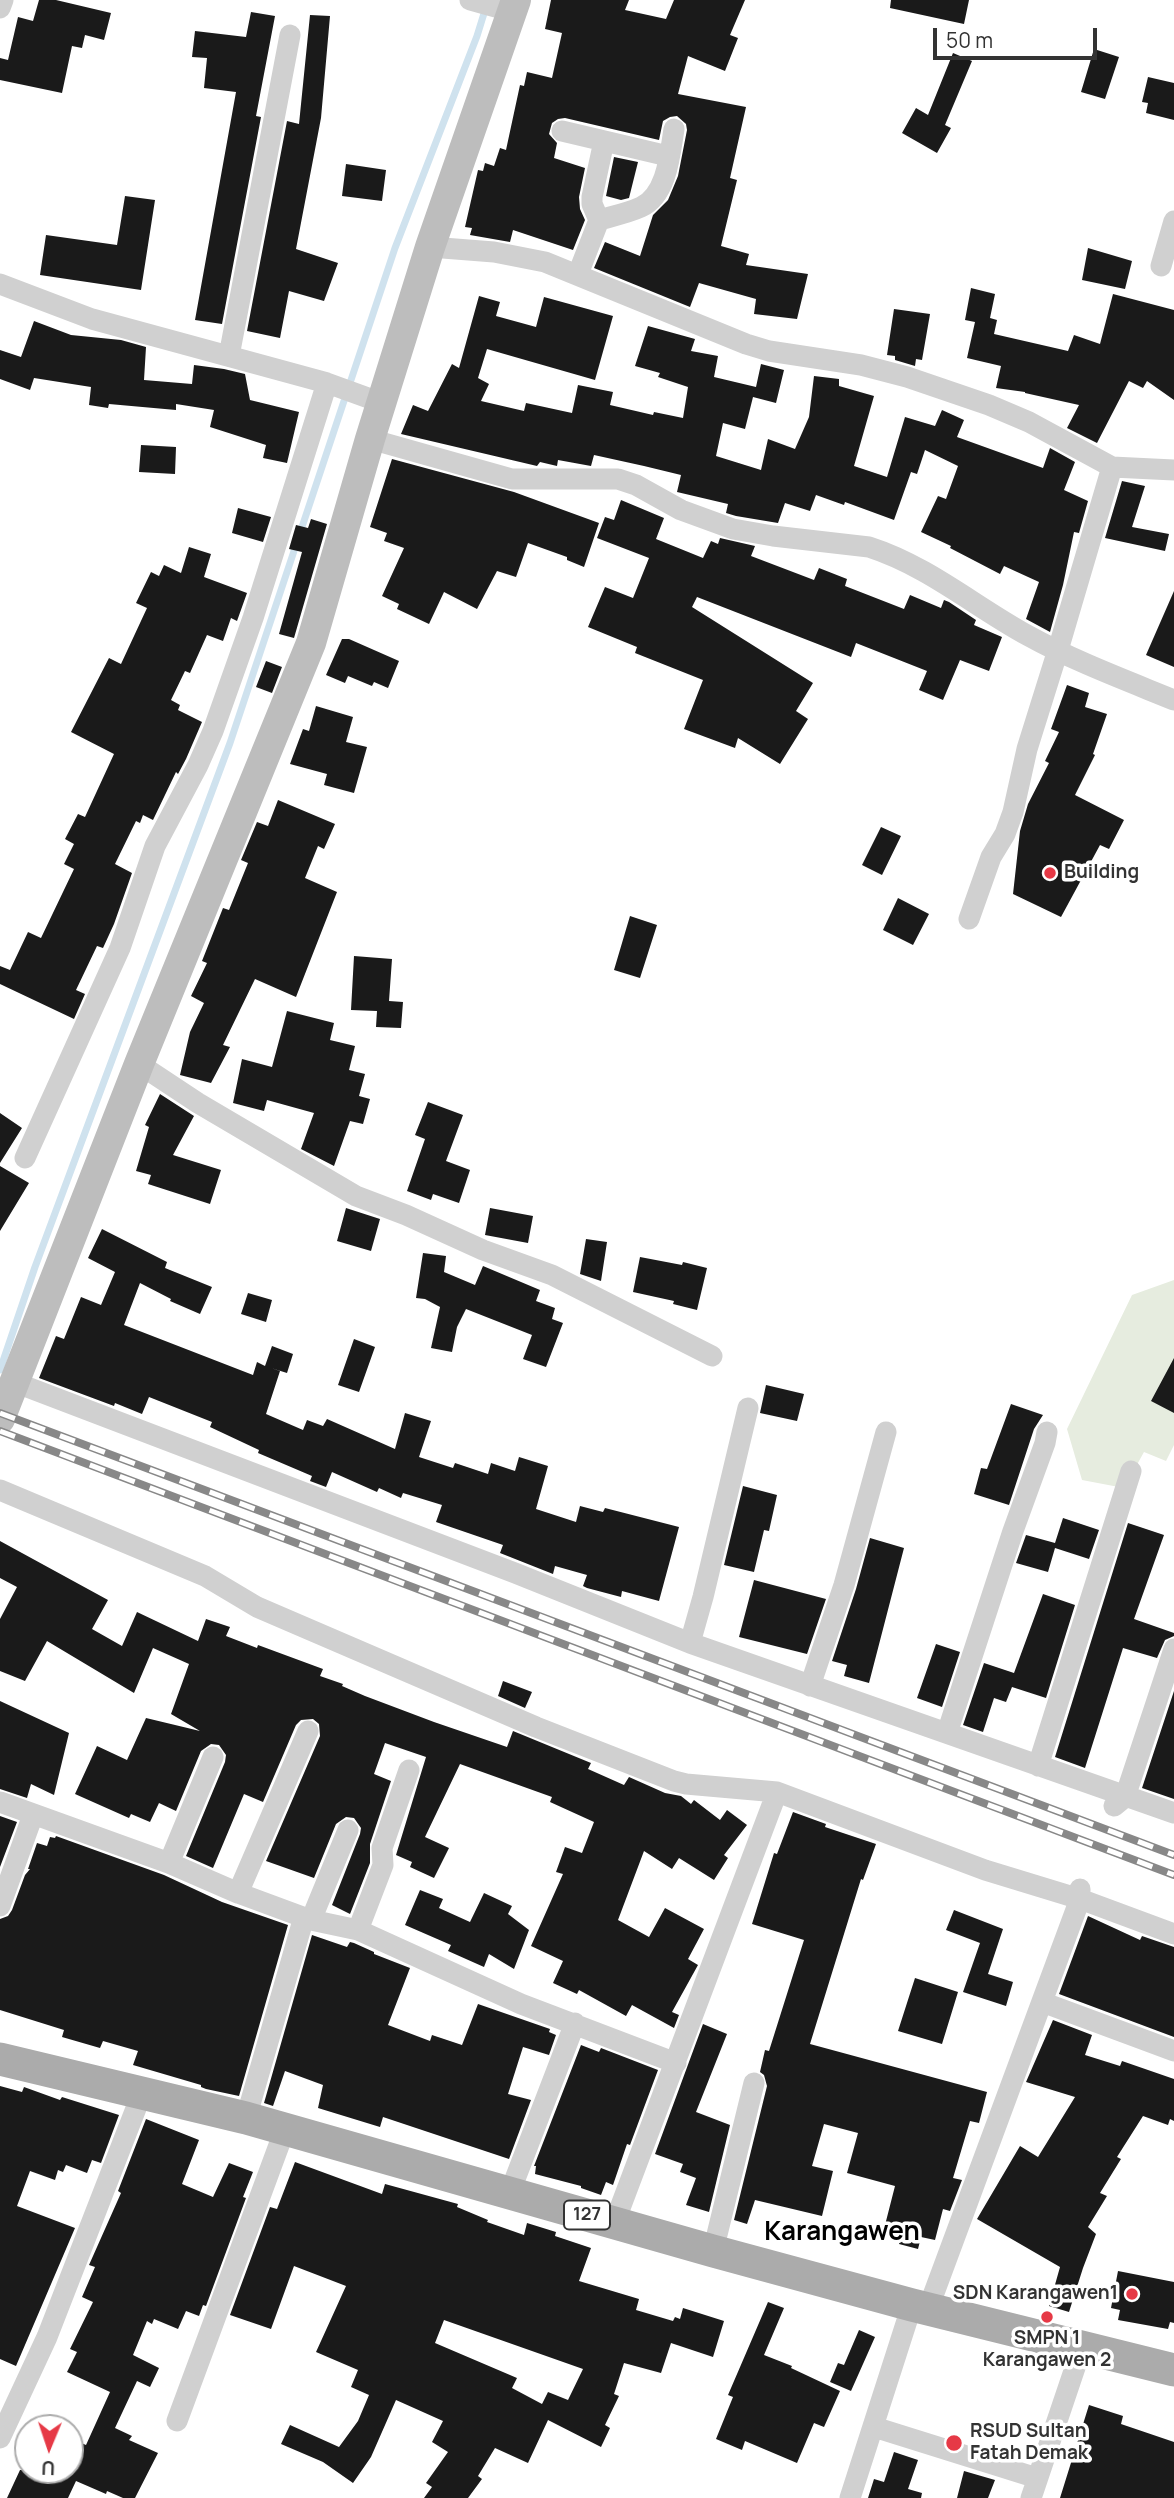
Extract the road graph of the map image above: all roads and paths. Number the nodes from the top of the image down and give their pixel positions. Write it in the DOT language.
graph roads {
  1 [pos="3,0"];
  2 [pos="470,0"];
  3 [pos="509,7"];
  4 [pos="0,8"];
  5 [pos="290,35"];
  6 [pos="674,129"];
  7 [pos="562,131"];
  8 [pos="604,141"];
  9 [pos="668,156"];
  10 [pos="599,220"];
  11 [pos="1174,221"];
  12 [pos="430,247"];
  13 [pos="1161,266"];
  14 [pos="578,274"];
  15 [pos="0,284"];
  16 [pos="229,356"];
  17 [pos="332,385"];
  18 [pos="373,400"];
  19 [pos="370,439"];
  20 [pos="1112,467"];
  21 [pos="1174,470"];
  22 [pos="1058,650"];
  23 [pos="1174,700"];
  24 [pos="969,919"];
  25 [pos="139,1064"];
  26 [pos="25,1158"];
  27 [pos="712,1356"];
  28 [pos="6,1395"];
  29 [pos="748,1408"];
  30 [pos="886,1432"];
  31 [pos="1047,1432"];
  32 [pos="1131,1471"];
  33 [pos="0,1490"];
  34 [pos="690,1643"];
  35 [pos="1174,1649"];
  36 [pos="810,1686"];
  37 [pos="308,1731"];
  38 [pos="947,1733"];
  39 [pos="213,1757"];
  40 [pos="1038,1766"];
  41 [pos="409,1770"];
  42 [pos="777,1792"];
  43 [pos="0,1802"];
  44 [pos="1119,1802"];
  45 [pos="1174,1813"];
  46 [pos="33,1815"];
  47 [pos="348,1830"];
  48 [pos="170,1863"];
  49 [pos="238,1893"];
  50 [pos="1080,1894"];
  51 [pos="0,1906"];
  52 [pos="307,1918"];
  53 [pos="358,1930"];
  54 [pos="1174,1934"];
  55 [pos="1042,2002"];
  56 [pos="575,2023"];
  57 [pos="1174,2051"];
  58 [pos="0,2059"];
  59 [pos="676,2063"];
  60 [pos="754,2083"];
  61 [pos="142,2093"];
  62 [pos="246,2118"];
  63 [pos="285,2129"];
  64 [pos="510,2192"];
  65 [pos="614,2224"];
  66 [pos="713,2251"];
  67 [pos="920,2307"];
  68 [pos="1082,2347"];
  69 [pos="1174,2370"];
  70 [pos="177,2421"];
  71 [pos="874,2427"];
  72 [pos="0,2438"];
  73 [pos="1034,2488"];
  74 [pos="850,2498"];
  1 -- 4 [label="street"];
  2 -- 3 [label="street"];
  3 -- 12 [label="main road"];
  5 -- 16 [label="street"];
  6 -- 9 [label="street"];
  7 -- 8 [label="street"];
  8 -- 9 [label="street"];
  8 -- 10 [label="street"];
  9 -- 10 [label="street"];
  10 -- 14 [label="street"];
  11 -- 13 [label="street"];
  12 -- 14 [label="street"];
  12 -- 18 [label="main road"];
  14 -- 20 [label="street"];
  15 -- 16 [label="street"];
  16 -- 17 [label="street"];
  17 -- 18 [label="street"];
  17 -- 26 [label="street"];
  18 -- 19 [label="main road"];
  19 -- 22 [label="street"];
  19 -- 25 [label="main road"];
  20 -- 21 [label="street"];
  20 -- 22 [label="street"];
  22 -- 23 [label="street"];
  22 -- 24 [label="street"];
  25 -- 27 [label="street"];
  25 -- 28 [label="main road"];
  28 -- 34 [label="street"];
  29 -- 34 [label="street"];
  30 -- 36 [label="street"];
  31 -- 38 [label="street"];
  32 -- 40 [label="street"];
  33 -- 42 [label="street"];
  34 -- 36 [label="street"];
  35 -- 44 [label="street"];
  36 -- 38 [label="street"];
  37 -- 49 [label="street"];
  38 -- 40 [label="street"];
  39 -- 48 [label="street"];
  40 -- 44 [label="street"];
  41 -- 53 [label="street"];
  42 -- 50 [label="street"];
  42 -- 59 [label="street"];
  43 -- 46 [label="street"];
  44 -- 45 [label="street"];
  46 -- 48 [label="street"];
  46 -- 51 [label="street"];
  47 -- 52 [label="street"];
  48 -- 49 [label="street"];
  49 -- 52 [label="street"];
  50 -- 54 [label="street"];
  50 -- 55 [label="street"];
  52 -- 53 [label="street"];
  52 -- 62 [label="street"];
  53 -- 56 [label="street"];
  55 -- 57 [label="street"];
  55 -- 67 [label="street"];
  56 -- 59 [label="street"];
  56 -- 64 [label="street"];
  58 -- 61 [label="main road, 127"];
  59 -- 65 [label="street"];
  60 -- 66 [label="street"];
  61 -- 62 [label="main road, 127"];
  61 -- 72 [label="street"];
  62 -- 63 [label="main road, 127"];
  63 -- 64 [label="main road, 127"];
  63 -- 70 [label="street"];
  64 -- 65 [label="main road, 127"];
  65 -- 66 [label="main road, 127"];
  66 -- 67 [label="main road, 127"];
  67 -- 68 [label="main road, 127"];
  67 -- 71 [label="street"];
  68 -- 69 [label="main road, 127"];
  68 -- 73 [label="street"];
  71 -- 73 [label="street"];
  71 -- 74 [label="street"];
}
